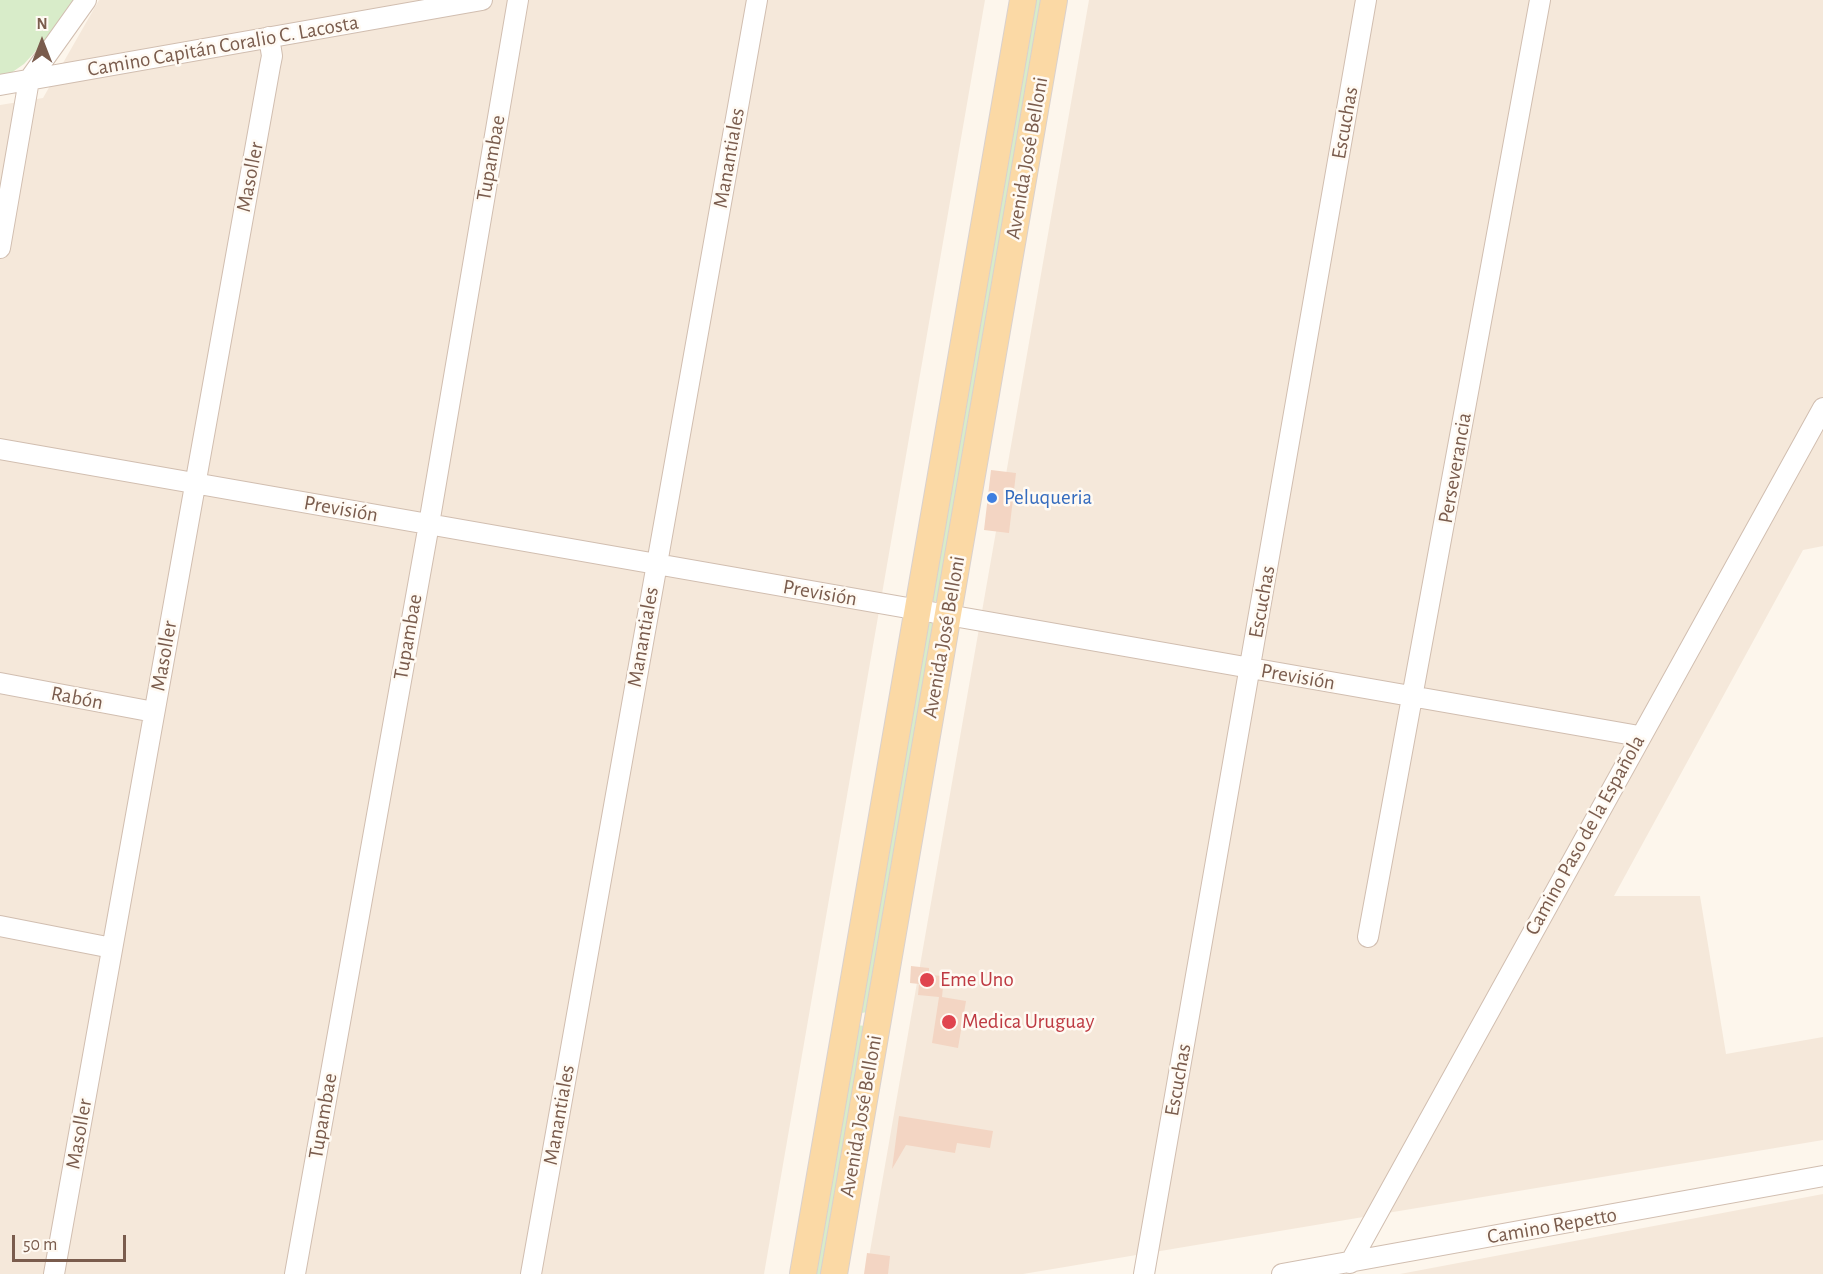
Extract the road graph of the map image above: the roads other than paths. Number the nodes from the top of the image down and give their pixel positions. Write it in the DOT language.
graph roads {
  1 [pos="86,0"];
  2 [pos="482,0"];
  3 [pos="518,0"];
  4 [pos="757,0"];
  5 [pos="1023,0"];
  6 [pos="1054,0"];
  7 [pos="1366,0"];
  8 [pos="1540,0"];
  9 [pos="269,37"];
  10 [pos="29,80"];
  11 [pos="0,85"];
  12 [pos="0,248"];
  13 [pos="1823,408"];
  14 [pos="0,449"];
  15 [pos="195,483"];
  16 [pos="429,524"];
  17 [pos="656,564"];
  18 [pos="917,610"];
  19 [pos="947,615"];
  20 [pos="1250,668"];
  21 [pos="0,683"];
  22 [pos="1413,696"];
  23 [pos="154,712"];
  24 [pos="1640,736"];
  25 [pos="0,926"];
  26 [pos="1368,937"];
  27 [pos="112,948"];
  28 [pos="846,1018"];
  29 [pos="877,1022"];
  30 [pos="1823,1176"];
  31 [pos="1350,1263"];
  32 [pos="54,1274"];
  33 [pos="295,1274"];
  34 [pos="531,1274"];
  35 [pos="803,1274"];
  36 [pos="834,1274"];
  37 [pos="1144,1274"];
  38 [pos="1282,1274"];
  1 -- 10 [label="street"];
  2 -- 9 [label="street, Camino Capitán Coralio C. Lacosta"];
  3 -- 16 [label="street, Tupambae"];
  4 -- 17 [label="street, Manantiales"];
  5 -- 18 [label="main road, Avenida José Belloni"];
  6 -- 19 [label="main road, Avenida José Belloni"];
  7 -- 20 [label="street, Escuchas"];
  8 -- 22 [label="street, Perseverancia"];
  9 -- 10 [label="street, Camino Capitán Coralio C. Lacosta"];
  9 -- 15 [label="street, Masoller"];
  10 -- 11 [label="street, Camino Capitán Coralio C. Lacosta"];
  10 -- 12 [label="street"];
  13 -- 24 [label="street, Camino Paso de la Española"];
  14 -- 15 [label="street, Previsión"];
  15 -- 16 [label="street, Previsión"];
  15 -- 23 [label="street, Masoller"];
  16 -- 17 [label="street, Previsión"];
  16 -- 33 [label="street, Tupambae"];
  17 -- 18 [label="street, Previsión"];
  17 -- 34 [label="street, Manantiales"];
  18 -- 19 [label="street, Previsión"];
  18 -- 28 [label="main road, Avenida José Belloni"];
  19 -- 20 [label="street, Previsión"];
  19 -- 29 [label="main road, Avenida José Belloni"];
  20 -- 22 [label="street, Previsión"];
  20 -- 37 [label="street, Escuchas"];
  21 -- 23 [label="street, Rabón"];
  22 -- 24 [label="street, Previsión"];
  22 -- 26 [label="street, Perseverancia"];
  23 -- 27 [label="street, Masoller"];
  24 -- 31 [label="street, Camino Paso de la Española"];
  25 -- 27 [label="street"];
  27 -- 32 [label="street, Masoller"];
  28 -- 29 [label="main road"];
  28 -- 35 [label="main road, Avenida José Belloni"];
  29 -- 36 [label="main road, Avenida José Belloni"];
  30 -- 31 [label="street, Camino Repetto"];
  31 -- 38 [label="street, Camino Repetto"];
}
